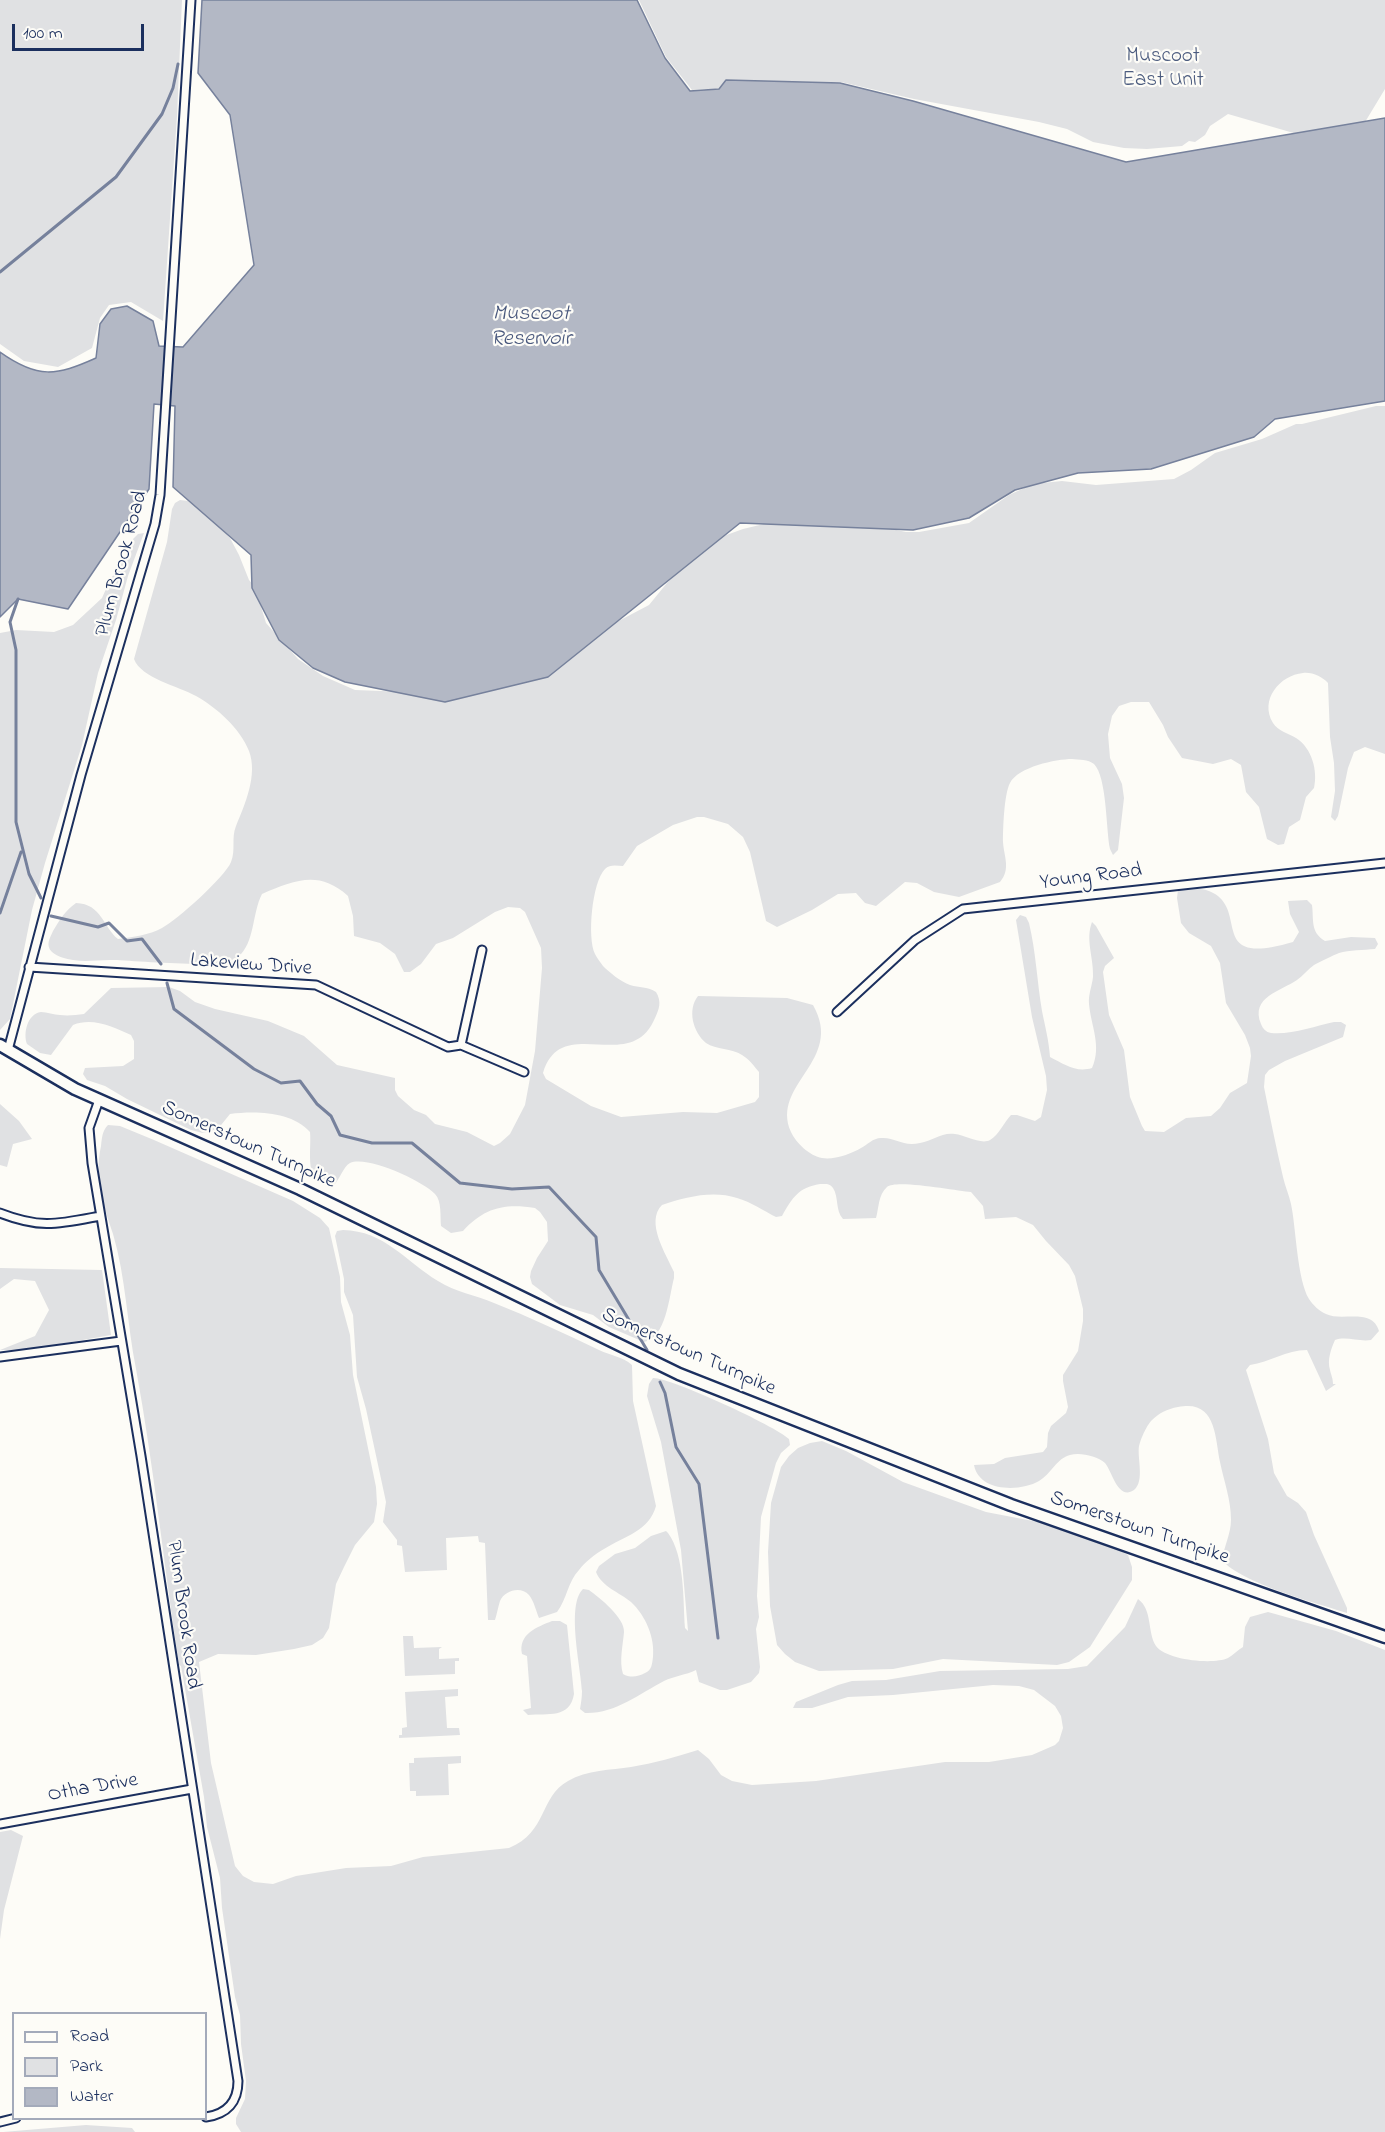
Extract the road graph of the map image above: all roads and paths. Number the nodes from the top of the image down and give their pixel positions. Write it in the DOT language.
graph roads {
  1 [pos="191,0"];
  2 [pos="1385,862"];
  3 [pos="482,950"];
  4 [pos="29,967"];
  5 [pos="837,1012"];
  6 [pos="461,1046"];
  7 [pos="4,1048"];
  8 [pos="524,1072"];
  9 [pos="99,1100"];
  10 [pos="0,1213"];
  11 [pos="99,1216"];
  12 [pos="121,1341"];
  13 [pos="0,1357"];
  14 [pos="1385,1637"];
  15 [pos="192,1789"];
  16 [pos="0,1824"];
  17 [pos="207,2117"];
  1 -- 4 [label="street, Plum Brook Road"];
  2 -- 5 [label="street, Young Road"];
  3 -- 6 [label="street"];
  4 -- 6 [label="street, Lakeview Drive"];
  4 -- 7 [label="street, Plum Brook Road"];
  6 -- 8 [label="street, Lakeview Drive"];
  7 -- 9 [label="main road, Somerstown Turnpike"];
  9 -- 11 [label="street, Plum Brook Road"];
  9 -- 14 [label="main road, Somerstown Turnpike"];
  10 -- 11 [label="street"];
  11 -- 12 [label="street, Plum Brook Road"];
  12 -- 13 [label="street"];
  12 -- 15 [label="street, Plum Brook Road"];
  15 -- 16 [label="street, Otha Drive"];
  15 -- 17 [label="street, Plum Brook Road"];
}
